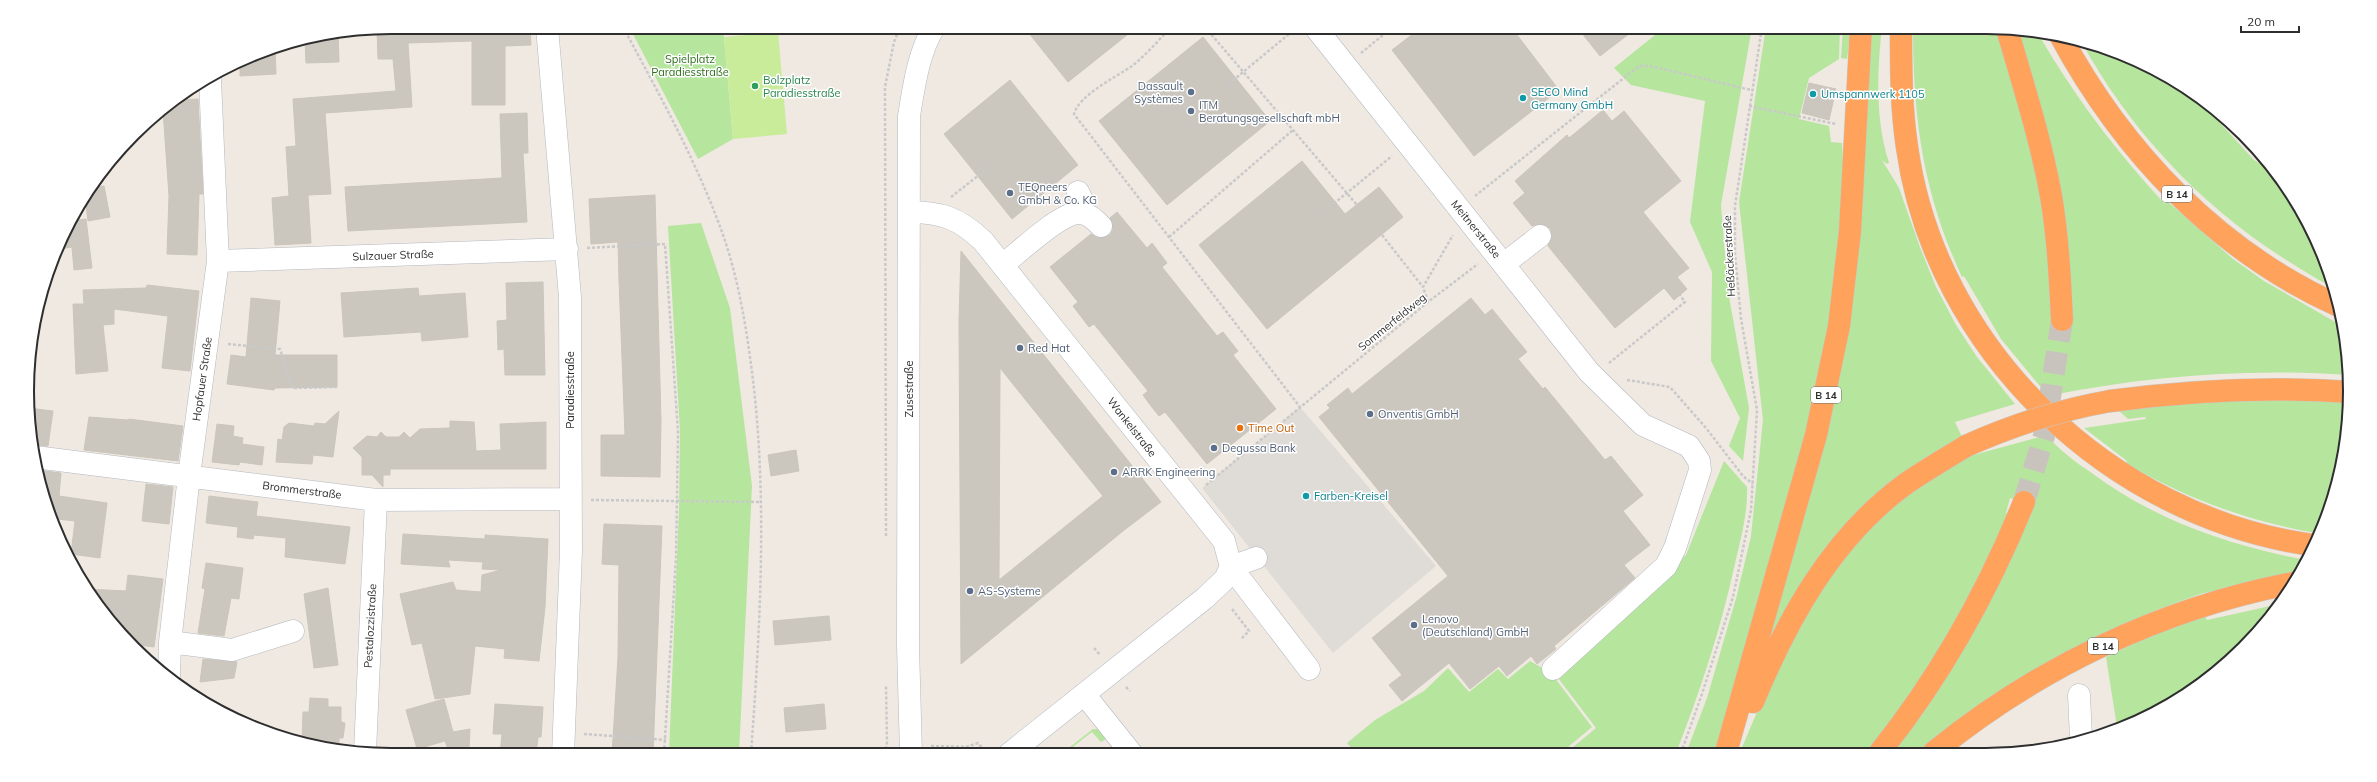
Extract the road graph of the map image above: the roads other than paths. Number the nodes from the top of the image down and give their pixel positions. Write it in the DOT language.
graph roads {
  1 [pos="548,34"];
  2 [pos="930,34"];
  3 [pos="1321,34"];
  4 [pos="1861,34"];
  5 [pos="1900,34"];
  6 [pos="2009,35"];
  7 [pos="2065,43"];
  8 [pos="210,83"];
  9 [pos="909,212"];
  10 [pos="1101,226"];
  11 [pos="1540,236"];
  12 [pos="567,249"];
  13 [pos="1499,257"];
  14 [pos="218,261"];
  15 [pos="1004,264"];
  16 [pos="2332,302"];
  17 [pos="2062,320"];
  18 [pos="2343,392"];
  19 [pos="40,458"];
  20 [pos="189,476"];
  21 [pos="570,499"];
  22 [pos="376,500"];
  23 [pos="2024,502"];
  24 [pos="2309,543"];
  25 [pos="1256,558"];
  26 [pos="1231,567"];
  27 [pos="2286,585"];
  28 [pos="293,631"];
  29 [pos="170,642"];
  30 [pos="1309,669"];
  31 [pos="1553,669"];
  32 [pos="169,670"];
  33 [pos="1084,694"];
  34 [pos="2079,695"];
  35 [pos="2081,735"];
  36 [pos="365,747"];
  37 [pos="563,748"];
  38 [pos="910,748"];
  39 [pos="1016,748"];
  40 [pos="1127,748"];
  41 [pos="1728,748"];
  42 [pos="1729,748"];
  43 [pos="1883,748"];
  44 [pos="1940,748"];
  1 -- 12 [label="street, Paradiesstraße"];
  2 -- 9 [label="street, Zusestraße"];
  3 -- 13 [label="street, Meitnerstraße"];
  4 -- 41 [label="highway, B 14"];
  5 -- 24 [label="highway"];
  6 -- 17 [label="highway"];
  7 -- 16 [label="highway, B 14"];
  8 -- 14 [label="street, Hopfauer Straße"];
  9 -- 15 [label="street, Wankelstraße"];
  9 -- 38 [label="street, Zusestraße"];
  10 -- 15 [label="street"];
  11 -- 13 [label="street"];
  12 -- 14 [label="street, Sulzauer Straße"];
  12 -- 21 [label="street, Paradiesstraße"];
  13 -- 31 [label="street, Meitnerstraße"];
  14 -- 20 [label="street, Hopfauer Straße"];
  15 -- 26 [label="street, Wankelstraße"];
  18 -- 42 [label="highway, B 14, bridge"];
  19 -- 20 [label="street, Brommerstraße"];
  20 -- 22 [label="street, Brommerstraße"];
  20 -- 29 [label="street, Hopfauer Straße"];
  21 -- 22 [label="street, Brommerstraße"];
  21 -- 37 [label="street, Paradiesstraße"];
  22 -- 36 [label="street, Pestalozzistraße"];
  23 -- 43 [label="highway"];
  25 -- 26 [label="street"];
  26 -- 30 [label="street"];
  26 -- 33 [label="street"];
  27 -- 44 [label="highway, B 14"];
  28 -- 29 [label="street"];
  29 -- 32 [label="street, Hopfauer Straße"];
  33 -- 39 [label="street"];
  33 -- 40 [label="street"];
  34 -- 35 [label="street"];
}
